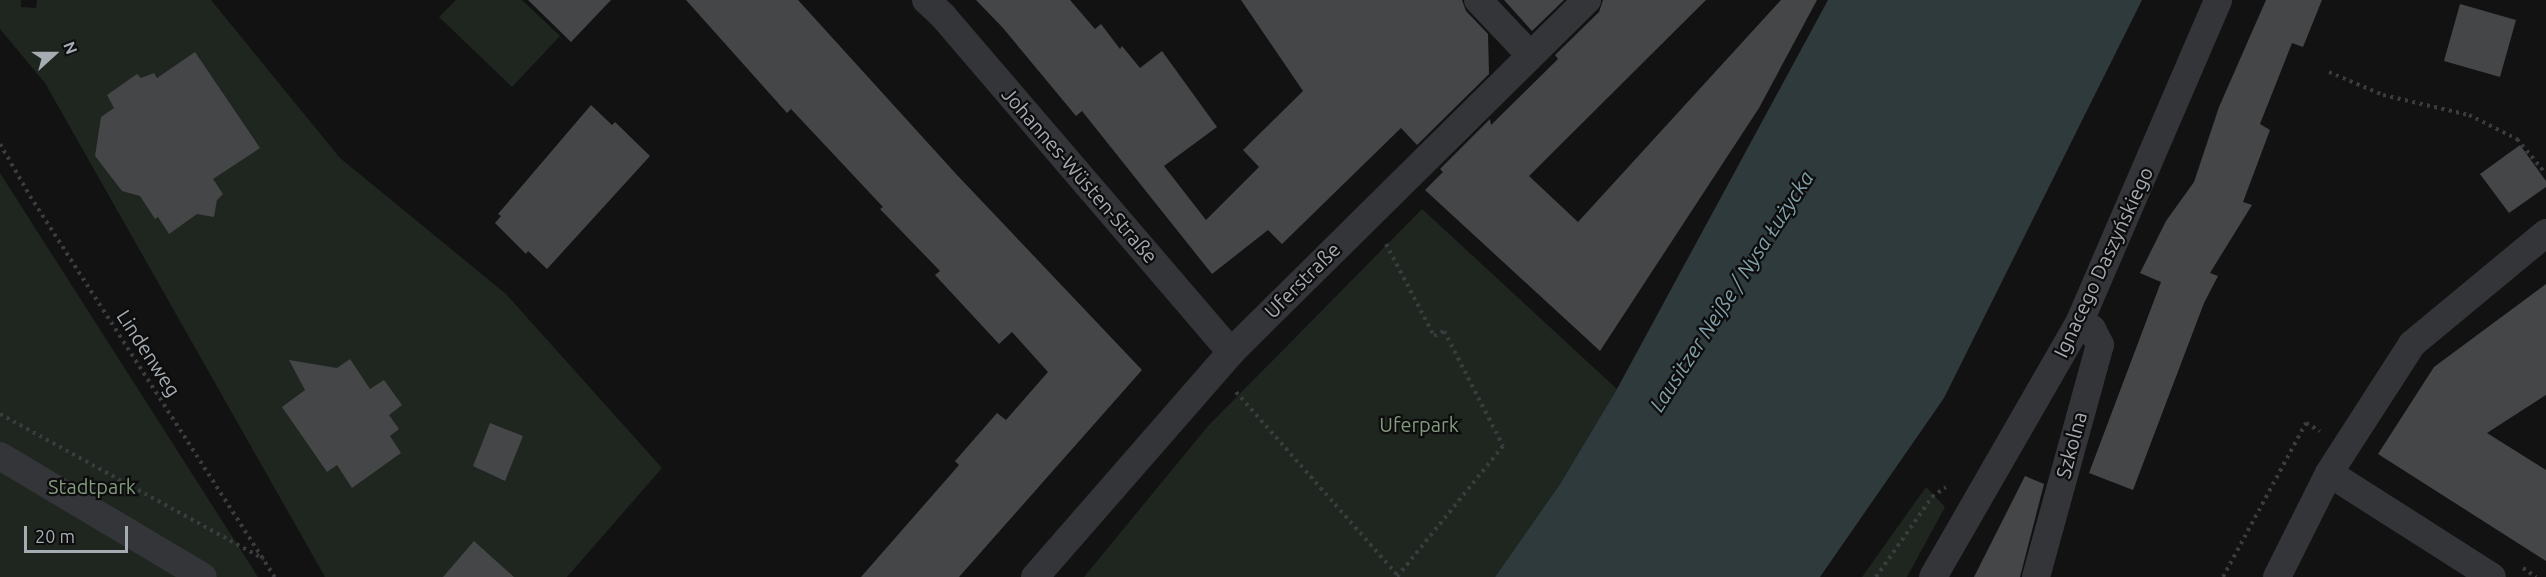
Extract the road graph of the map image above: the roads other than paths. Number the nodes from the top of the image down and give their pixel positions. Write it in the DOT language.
graph roads {
  1 [pos="927,0"];
  2 [pos="1478,0"];
  3 [pos="1587,0"];
  4 [pos="2218,0"];
  5 [pos="1530,55"];
  6 [pos="2546,233"];
  7 [pos="2080,321"];
  8 [pos="1223,360"];
  9 [pos="0,456"];
  10 [pos="2329,473"];
  11 [pos="203,577"];
  12 [pos="1035,577"];
  13 [pos="1933,577"];
  14 [pos="2036,577"];
  15 [pos="2277,577"];
  16 [pos="2492,577"];
  1 -- 8 [label="street, Johannes-Wüsten-Straße"];
  2 -- 5 [label="street"];
  3 -- 5 [label="street, Uferstraße"];
  4 -- 7 [label="street, Ignacego Daszyńskiego"];
  5 -- 8 [label="street, Uferstraße"];
  6 -- 10 [label="street"];
  7 -- 13 [label="street, Ignacego Daszyńskiego"];
  7 -- 14 [label="street, Szkolna"];
  8 -- 12 [label="street, Uferstraße"];
  9 -- 11 [label="street"];
  10 -- 15 [label="street"];
  10 -- 16 [label="street"];
}
